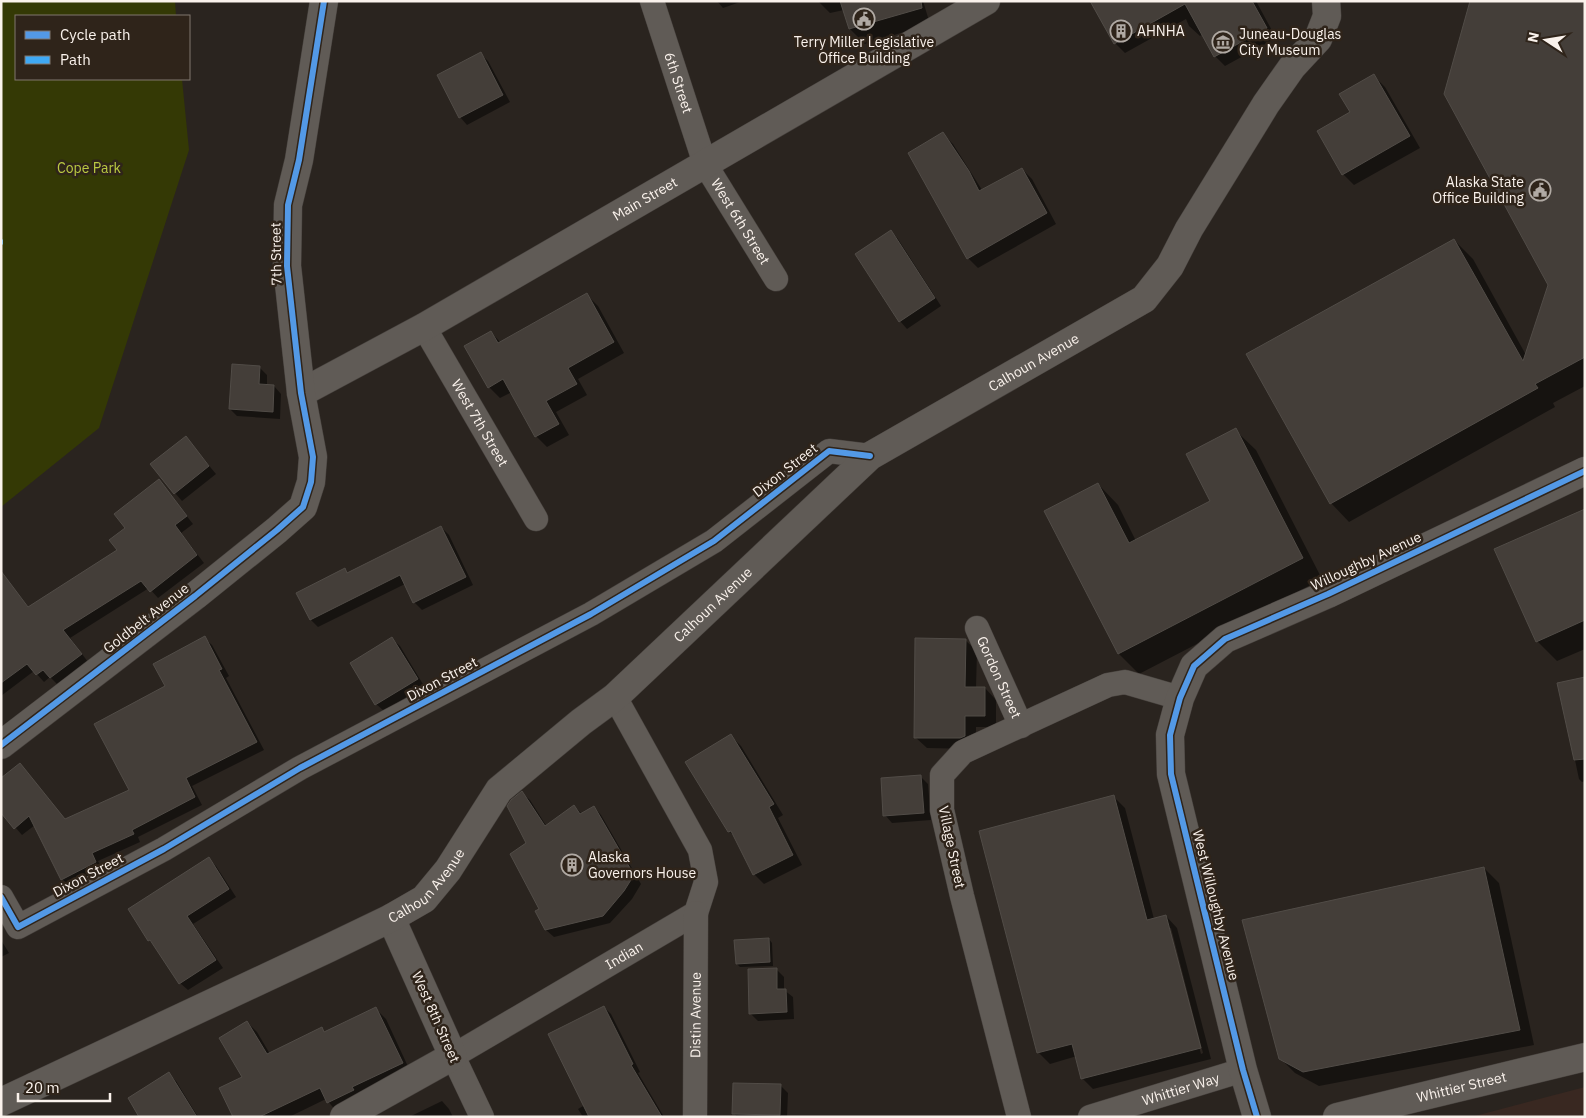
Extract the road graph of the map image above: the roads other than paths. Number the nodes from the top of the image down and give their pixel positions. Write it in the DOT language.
graph roads {
  1 [pos="324,1"];
  2 [pos="652,1"];
  3 [pos="1326,1"];
  4 [pos="982,2"];
  5 [pos="705,164"];
  6 [pos="776,279"];
  7 [pos="424,327"];
  8 [pos="301,393"];
  9 [pos="870,456"];
  10 [pos="1585,471"];
  11 [pos="303,506"];
  12 [pos="536,519"];
  13 [pos="977,628"];
  14 [pos="615,697"];
  15 [pos="1180,698"];
  16 [pos="1021,726"];
  17 [pos="1,744"];
  18 [pos="1,897"];
  19 [pos="696,913"];
  20 [pos="391,918"];
  21 [pos="453,1056"];
  22 [pos="1585,1057"];
  23 [pos="1243,1070"];
  24 [pos="1,1102"];
  25 [pos="344,1117"];
  26 [pos="482,1117"];
  27 [pos="695,1117"];
  28 [pos="1019,1117"];
  29 [pos="1090,1117"];
  30 [pos="1257,1117"];
  31 [pos="1337,1117"];
  1 -- 8 [label="main road, 7th Street"];
  2 -- 5 [label="street, 6th Street"];
  3 -- 9 [label="main road, Calhoun Avenue"];
  4 -- 5 [label="main road, Main Street"];
  5 -- 6 [label="street, West 6th Street"];
  5 -- 7 [label="main road, Main Street"];
  7 -- 8 [label="main road, Main Street"];
  7 -- 12 [label="street, West 7th Street"];
  8 -- 11 [label="main road, 7th Street"];
  9 -- 14 [label="main road, Calhoun Avenue"];
  9 -- 18 [label="street, Dixon Street"];
  10 -- 15 [label="main road, Willoughby Avenue"];
  11 -- 17 [label="main road, Goldbelt Avenue"];
  13 -- 16 [label="street, Gordon Street"];
  14 -- 19 [label="street"];
  14 -- 20 [label="main road, Calhoun Avenue"];
  15 -- 16 [label="street, Village Street"];
  15 -- 23 [label="main road, West Willoughby Avenue"];
  16 -- 28 [label="street, Village Street"];
  19 -- 21 [label="street, Indian"];
  19 -- 27 [label="street, Distin Avenue"];
  20 -- 21 [label="main road, West 8th Street"];
  20 -- 24 [label="main road, Calhoun Avenue"];
  21 -- 25 [label="main road, Indian"];
  21 -- 26 [label="street, West 8th Street"];
  22 -- 31 [label="main road, Whittier Street"];
  23 -- 29 [label="street, Whittier Way"];
  23 -- 30 [label="main road, West Willoughby Avenue"];
}
